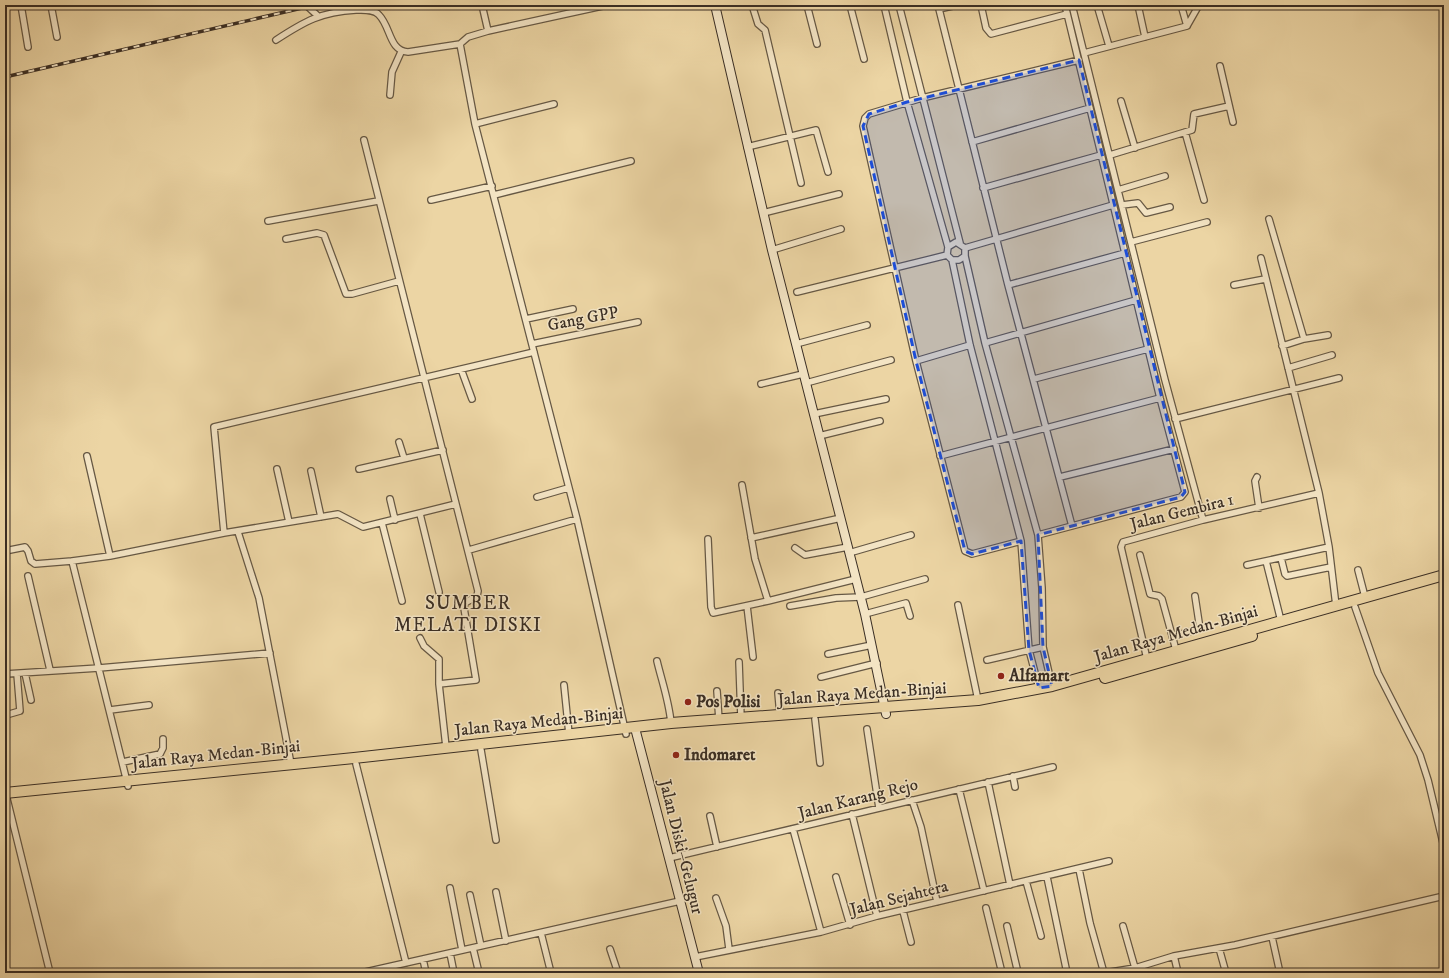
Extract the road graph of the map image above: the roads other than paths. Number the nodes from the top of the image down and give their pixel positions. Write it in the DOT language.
graph roads {
  1 [pos="21,5"];
  2 [pos="51,5"];
  3 [pos="306,5"];
  4 [pos="482,5"];
  5 [pos="607,5"];
  6 [pos="715,5"];
  7 [pos="752,5"];
  8 [pos="807,5"];
  9 [pos="850,5"];
  10 [pos="884,5"];
  11 [pos="899,5"];
  12 [pos="956,5"];
  13 [pos="981,5"];
  14 [pos="1065,5"];
  15 [pos="1072,5"];
  16 [pos="1097,5"];
  17 [pos="1138,5"];
  18 [pos="1181,5"];
  19 [pos="1199,5"];
  20 [pos="939,7"];
  21 [pos="1067,14"];
  22 [pos="318,16"];
  23 [pos="1187,26"];
  24 [pos="488,31"];
  25 [pos="57,37"];
  26 [pos="1145,37"];
  27 [pos="276,40"];
  28 [pos="460,44"];
  29 [pos="817,44"];
  30 [pos="1109,46"];
  31 [pos="28,47"];
  32 [pos="401,52"];
  33 [pos="1084,53"];
  34 [pos="864,59"];
  35 [pos="1078,60"];
  36 [pos="1220,66"];
  37 [pos="959,89"];
  38 [pos="390,95"];
  39 [pos="922,98"];
  40 [pos="1121,101"];
  41 [pos="907,102"];
  42 [pos="554,104"];
  43 [pos="1229,106"];
  44 [pos="1090,108"];
  45 [pos="1233,122"];
  46 [pos="475,124"];
  47 [pos="1185,132"];
  48 [pos="790,135"];
  49 [pos="364,140"];
  50 [pos="972,142"];
  51 [pos="747,146"];
  52 [pos="1135,148"];
  53 [pos="1101,155"];
  54 [pos="1110,155"];
  55 [pos="631,160"];
  56 [pos="828,172"];
  57 [pos="1165,176"];
  58 [pos="801,183"];
  59 [pos="492,186"];
  60 [pos="984,188"];
  61 [pos="1118,190"];
  62 [pos="494,194"];
  63 [pos="839,194"];
  64 [pos="378,200"];
  65 [pos="432,200"];
  66 [pos="1204,200"];
  67 [pos="1113,205"];
  68 [pos="1122,205"];
  69 [pos="1170,207"];
  70 [pos="762,213"];
  71 [pos="1269,219"];
  72 [pos="268,221"];
  73 [pos="1207,222"];
  74 [pos="841,229"];
  75 [pos="286,239"];
  76 [pos="997,240"];
  77 [pos="1131,242"];
  78 [pos="960,243"];
  79 [pos="948,248"];
  80 [pos="965,248"];
  81 [pos="772,250"];
  82 [pos="1125,253"];
  83 [pos="947,255"];
  84 [pos="965,256"];
  85 [pos="1261,258"];
  86 [pos="952,260"];
  87 [pos="894,269"];
  88 [pos="1265,279"];
  89 [pos="399,281"];
  90 [pos="1008,285"];
  91 [pos="1234,285"];
  92 [pos="797,292"];
  93 [pos="1136,300"];
  94 [pos="573,309"];
  95 [pos="526,319"];
  96 [pos="638,322"];
  97 [pos="867,325"];
  98 [pos="1021,333"];
  99 [pos="1328,335"];
  100 [pos="1304,339"];
  101 [pos="985,343"];
  102 [pos="532,344"];
  103 [pos="796,344"];
  104 [pos="970,346"];
  105 [pos="1282,346"];
  106 [pos="1148,349"];
  107 [pos="534,352"];
  108 [pos="1332,355"];
  109 [pos="891,360"];
  110 [pos="916,361"];
  111 [pos="1288,368"];
  112 [pos="461,369"];
  113 [pos="804,374"];
  114 [pos="423,378"];
  115 [pos="1339,378"];
  116 [pos="1034,379"];
  117 [pos="806,383"];
  118 [pos="761,384"];
  119 [pos="1293,389"];
  120 [pos="1160,398"];
  121 [pos="886,399"];
  122 [pos="472,400"];
  123 [pos="814,414"];
  124 [pos="1175,418"];
  125 [pos="880,421"];
  126 [pos="1046,429"];
  127 [pos="819,436"];
  128 [pos="1012,437"];
  129 [pos="994,441"];
  130 [pos="399,442"];
  131 [pos="1174,449"];
  132 [pos="443,450"];
  133 [pos="87,456"];
  134 [pos="940,456"];
  135 [pos="404,458"];
  136 [pos="277,469"];
  137 [pos="359,469"];
  138 [pos="311,471"];
  139 [pos="1060,477"];
  140 [pos="1257,478"];
  141 [pos="742,485"];
  142 [pos="568,488"];
  143 [pos="1319,493"];
  144 [pos="537,497"];
  145 [pos="390,499"];
  146 [pos="456,504"];
  147 [pos="1260,508"];
  148 [pos="420,514"];
  149 [pos="320,517"];
  150 [pos="841,518"];
  151 [pos="577,519"];
  152 [pos="395,520"];
  153 [pos="1203,520"];
  154 [pos="288,522"];
  155 [pos="382,523"];
  156 [pos="1072,526"];
  157 [pos="238,532"];
  158 [pos="224,533"];
  159 [pos="1038,534"];
  160 [pos="911,535"];
  161 [pos="751,538"];
  162 [pos="708,539"];
  163 [pos="1021,541"];
  164 [pos="1328,547"];
  165 [pos="796,548"];
  166 [pos="469,550"];
  167 [pos="848,550"];
  168 [pos="5,551"];
  169 [pos="1140,555"];
  170 [pos="110,556"];
  171 [pos="1281,558"];
  172 [pos="72,561"];
  173 [pos="1266,562"];
  174 [pos="1247,565"];
  175 [pos="1331,567"];
  176 [pos="1358,570"];
  177 [pos="1444,575"];
  178 [pos="28,576"];
  179 [pos="856,579"];
  180 [pos="925,579"];
  181 [pos="1444,581"];
  182 [pos="439,592"];
  183 [pos="1195,596"];
  184 [pos="1365,597"];
  185 [pos="861,598"];
  186 [pos="402,601"];
  187 [pos="768,601"];
  188 [pos="958,605"];
  189 [pos="747,606"];
  190 [pos="790,606"];
  191 [pos="1336,606"];
  192 [pos="1355,607"];
  193 [pos="865,614"];
  194 [pos="910,616"];
  195 [pos="1281,621"];
  196 [pos="1173,636"];
  197 [pos="420,638"];
  198 [pos="872,645"];
  199 [pos="1043,647"];
  200 [pos="1029,650"];
  201 [pos="1176,650"];
  202 [pos="270,653"];
  203 [pos="828,654"];
  204 [pos="753,658"];
  205 [pos="1147,659"];
  206 [pos="987,660"];
  207 [pos="657,661"];
  208 [pos="739,662"];
  209 [pos="877,664"];
  210 [pos="99,668"];
  211 [pos="50,670"];
  212 [pos="25,673"];
  213 [pos="5,674"];
  214 [pos="17,674"];
  215 [pos="821,676"];
  216 [pos="440,684"];
  217 [pos="564,685"];
  218 [pos="1052,686"];
  219 [pos="1039,688"];
  220 [pos="717,691"];
  221 [pos="778,693"];
  222 [pos="32,700"];
  223 [pos="978,700"];
  224 [pos="149,705"];
  225 [pos="110,710"];
  226 [pos="886,711"];
  227 [pos="6,715"];
  228 [pos="780,716"];
  229 [pos="741,718"];
  230 [pos="815,719"];
  231 [pos="719,720"];
  232 [pos="671,723"];
  233 [pos="866,729"];
  234 [pos="631,731"];
  235 [pos="569,734"];
  236 [pos="163,739"];
  237 [pos="446,747"];
  238 [pos="481,750"];
  239 [pos="123,762"];
  240 [pos="820,763"];
  241 [pos="291,764"];
  242 [pos="356,764"];
  243 [pos="1053,767"];
  244 [pos="1013,776"];
  245 [pos="988,782"];
  246 [pos="128,783"];
  247 [pos="1015,787"];
  248 [pos="959,789"];
  249 [pos="6,797"];
  250 [pos="912,800"];
  251 [pos="879,808"];
  252 [pos="852,814"];
  253 [pos="710,816"];
  254 [pos="793,829"];
  255 [pos="496,840"];
  256 [pos="718,847"];
  257 [pos="1444,847"];
  258 [pos="669,858"];
  259 [pos="1109,861"];
  260 [pos="1079,869"];
  261 [pos="836,877"];
  262 [pos="1047,877"];
  263 [pos="1026,882"];
  264 [pos="1010,885"];
  265 [pos="450,888"];
  266 [pos="984,891"];
  267 [pos="496,892"];
  268 [pos="470,895"];
  269 [pos="1444,896"];
  270 [pos="716,898"];
  271 [pos="680,901"];
  272 [pos="937,902"];
  273 [pos="986,908"];
  274 [pos="903,911"];
  275 [pos="877,916"];
  276 [pos="850,925"];
  277 [pos="1007,926"];
  278 [pos="1123,926"];
  279 [pos="821,932"];
  280 [pos="541,933"];
  281 [pos="1041,936"];
  282 [pos="1272,937"];
  283 [pos="506,941"];
  284 [pos="911,942"];
  285 [pos="481,946"];
  286 [pos="473,948"];
  287 [pos="1219,948"];
  288 [pos="610,949"];
  289 [pos="729,949"];
  290 [pos="462,950"];
  291 [pos="450,953"];
  292 [pos="1174,956"];
  293 [pos="695,957"];
  294 [pos="423,959"];
  295 [pos="406,963"];
  296 [pos="1135,968"];
  297 [pos="1114,972"];
  298 [pos="50,973"];
  299 [pos="362,973"];
  300 [pos="426,973"];
  301 [pos="454,973"];
  302 [pos="479,973"];
  303 [pos="551,973"];
  304 [pos="618,973"];
  305 [pos="699,973"];
  306 [pos="1002,973"];
  307 [pos="1018,973"];
  308 [pos="1067,973"];
  309 [pos="1104,973"];
  310 [pos="1178,973"];
  311 [pos="1226,973"];
  312 [pos="1280,973"];
  1 -- 31 [label="street"];
  2 -- 25 [label="street"];
  3 -- 22 [label="street"];
  4 -- 24 [label="street"];
  5 -- 24 [label="street"];
  6 -- 51 [label="main road"];
  7 -- 48 [label="street"];
  8 -- 29 [label="street"];
  9 -- 34 [label="street"];
  10 -- 41 [label="street"];
  11 -- 39 [label="street"];
  12 -- 20 [label="street"];
  13 -- 21 [label="street"];
  14 -- 21 [label="street"];
  15 -- 33 [label="street"];
  16 -- 30 [label="street"];
  17 -- 26 [label="street"];
  18 -- 23 [label="street"];
  19 -- 23 [label="street"];
  20 -- 37 [label="street"];
  21 -- 35 [label="street"];
  22 -- 27 [label="street"];
  22 -- 32 [label="street"];
  23 -- 26 [label="street"];
  24 -- 28 [label="street"];
  26 -- 30 [label="street"];
  28 -- 32 [label="street"];
  28 -- 46 [label="street"];
  30 -- 33 [label="street"];
  32 -- 38 [label="street"];
  33 -- 54 [label="street"];
  35 -- 37 [label="street"];
  35 -- 44 [label="street"];
  36 -- 43 [label="street"];
  37 -- 39 [label="street"];
  37 -- 50 [label="street"];
  39 -- 41 [label="street"];
  39 -- 78 [label="street"];
  40 -- 52 [label="street"];
  41 -- 79 [label="street"];
  41 -- 87 [label="street"];
  42 -- 46 [label="street"];
  43 -- 45 [label="street"];
  43 -- 47 [label="street"];
  44 -- 50 [label="street"];
  44 -- 53 [label="street"];
  46 -- 59 [label="street"];
  47 -- 52 [label="street"];
  47 -- 66 [label="street"];
  48 -- 51 [label="street"];
  48 -- 56 [label="street"];
  48 -- 58 [label="street"];
  49 -- 64 [label="street"];
  50 -- 60 [label="street"];
  51 -- 70 [label="main road"];
  52 -- 54 [label="street"];
  53 -- 60 [label="street"];
  53 -- 67 [label="street"];
  54 -- 61 [label="street"];
  55 -- 62 [label="street"];
  57 -- 61 [label="street"];
  59 -- 62 [label="street"];
  59 -- 65 [label="street"];
  60 -- 76 [label="street"];
  61 -- 68 [label="street"];
  62 -- 95 [label="street"];
  63 -- 70 [label="street"];
  64 -- 72 [label="street"];
  64 -- 89 [label="street"];
  67 -- 76 [label="street"];
  67 -- 82 [label="street"];
  68 -- 69 [label="street"];
  68 -- 77 [label="street"];
  70 -- 81 [label="main road"];
  71 -- 100 [label="street"];
  73 -- 77 [label="street"];
  74 -- 81 [label="street"];
  75 -- 89 [label="street"];
  76 -- 80 [label="street"];
  76 -- 90 [label="street"];
  77 -- 124 [label="street"];
  78 -- 79 [label="street"];
  78 -- 80 [label="street"];
  79 -- 83 [label="street"];
  80 -- 84 [label="street"];
  81 -- 103 [label="main road"];
  82 -- 90 [label="street"];
  82 -- 93 [label="street"];
  83 -- 86 [label="street"];
  83 -- 87 [label="street"];
  84 -- 86 [label="street"];
  84 -- 101 [label="street"];
  85 -- 88 [label="street"];
  86 -- 104 [label="street"];
  87 -- 92 [label="street"];
  87 -- 110 [label="street"];
  88 -- 91 [label="street"];
  88 -- 105 [label="street"];
  89 -- 114 [label="street"];
  90 -- 98 [label="street"];
  93 -- 98 [label="street"];
  93 -- 106 [label="street"];
  94 -- 95 [label="street"];
  95 -- 102 [label="street"];
  96 -- 102 [label="street, Gang GPP"];
  97 -- 103 [label="street"];
  98 -- 101 [label="street"];
  98 -- 116 [label="street"];
  99 -- 100 [label="street"];
  100 -- 105 [label="street"];
  101 -- 128 [label="street"];
  102 -- 107 [label="street"];
  103 -- 113 [label="main road"];
  104 -- 110 [label="street"];
  104 -- 129 [label="street"];
  105 -- 111 [label="street"];
  106 -- 116 [label="street"];
  106 -- 120 [label="street"];
  107 -- 112 [label="street"];
  107 -- 142 [label="street"];
  108 -- 111 [label="street"];
  109 -- 117 [label="street"];
  110 -- 134 [label="street"];
  111 -- 119 [label="street"];
  112 -- 114 [label="street"];
  112 -- 122 [label="street"];
  113 -- 117 [label="main road"];
  113 -- 118 [label="street"];
  114 -- 132 [label="street"];
  114 -- 158 [label="street"];
  115 -- 119 [label="street"];
  116 -- 126 [label="street"];
  117 -- 123 [label="main road"];
  119 -- 124 [label="street"];
  119 -- 143 [label="street"];
  120 -- 126 [label="street"];
  120 -- 131 [label="street"];
  121 -- 123 [label="street"];
  123 -- 127 [label="main road"];
  124 -- 153 [label="street"];
  125 -- 127 [label="street"];
  126 -- 128 [label="street"];
  126 -- 139 [label="street"];
  127 -- 150 [label="main road"];
  128 -- 129 [label="street"];
  128 -- 159 [label="street"];
  129 -- 134 [label="street"];
  129 -- 163 [label="street"];
  130 -- 135 [label="street"];
  131 -- 139 [label="street"];
  131 -- 156 [label="street"];
  132 -- 135 [label="street"];
  132 -- 146 [label="street"];
  133 -- 170 [label="street"];
  134 -- 163 [label="street"];
  135 -- 137 [label="street"];
  136 -- 154 [label="street"];
  138 -- 149 [label="street"];
  139 -- 156 [label="street"];
  140 -- 147 [label="street"];
  141 -- 161 [label="street"];
  142 -- 144 [label="street"];
  142 -- 151 [label="street"];
  143 -- 147 [label="street, Jalan Gembira 1"];
  143 -- 164 [label="street"];
  145 -- 152 [label="street"];
  146 -- 148 [label="street"];
  146 -- 166 [label="street"];
  147 -- 153 [label="street, Jalan Gembira 1"];
  148 -- 152 [label="street"];
  148 -- 182 [label="street"];
  149 -- 154 [label="street"];
  149 -- 155 [label="street"];
  150 -- 161 [label="street"];
  150 -- 167 [label="main road"];
  151 -- 166 [label="street"];
  151 -- 234 [label="street"];
  152 -- 155 [label="street"];
  153 -- 205 [label="street, Jalan Gembira 1"];
  154 -- 157 [label="street"];
  155 -- 186 [label="street"];
  156 -- 159 [label="street"];
  157 -- 158 [label="street"];
  157 -- 202 [label="street"];
  158 -- 170 [label="street"];
  159 -- 199 [label="street"];
  160 -- 167 [label="street"];
  161 -- 187 [label="street"];
  162 -- 189 [label="street"];
  163 -- 200 [label="street"];
  164 -- 171 [label="street"];
  164 -- 175 [label="street"];
  165 -- 167 [label="street"];
  166 -- 216 [label="street"];
  167 -- 179 [label="main road"];
  168 -- 172 [label="street"];
  169 -- 196 [label="street"];
  170 -- 172 [label="street"];
  171 -- 173 [label="street"];
  171 -- 175 [label="street"];
  172 -- 210 [label="street"];
  173 -- 174 [label="street"];
  173 -- 195 [label="street"];
  175 -- 191 [label="street"];
  176 -- 184 [label="street"];
  177 -- 184 [label="highway, Jalan Raya Medan-Binjai"];
  178 -- 211 [label="street"];
  179 -- 185 [label="main road"];
  179 -- 187 [label="street"];
  180 -- 185 [label="street"];
  181 -- 192 [label="highway, Jalan Raya Medan-Binjai"];
  183 -- 196 [label="street"];
  184 -- 191 [label="highway, Jalan Raya Medan-Binjai"];
  185 -- 190 [label="street"];
  185 -- 193 [label="main road"];
  187 -- 189 [label="street"];
  188 -- 223 [label="street"];
  189 -- 204 [label="street"];
  191 -- 195 [label="highway, Jalan Raya Medan-Binjai"];
  192 -- 226 [label="highway, Jalan Raya Medan-Binjai"];
  192 -- 257 [label="street"];
  193 -- 194 [label="street"];
  193 -- 198 [label="main road"];
  195 -- 201 [label="highway, Jalan Raya Medan-Binjai"];
  196 -- 201 [label="street"];
  197 -- 216 [label="street"];
  198 -- 203 [label="street"];
  198 -- 209 [label="main road"];
  199 -- 200 [label="street"];
  199 -- 218 [label="street"];
  200 -- 206 [label="street"];
  200 -- 219 [label="street"];
  201 -- 205 [label="highway, Jalan Raya Medan-Binjai"];
  202 -- 210 [label="street"];
  202 -- 241 [label="street"];
  205 -- 218 [label="highway, Jalan Raya Medan-Binjai"];
  207 -- 232 [label="street"];
  208 -- 229 [label="street"];
  209 -- 215 [label="street"];
  209 -- 226 [label="main road"];
  210 -- 211 [label="street"];
  210 -- 225 [label="street"];
  211 -- 212 [label="street"];
  212 -- 214 [label="street"];
  212 -- 222 [label="street"];
  213 -- 214 [label="street"];
  214 -- 227 [label="street"];
  216 -- 237 [label="street"];
  217 -- 235 [label="street"];
  218 -- 219 [label="highway, Jalan Raya Medan-Binjai"];
  219 -- 223 [label="highway, Jalan Raya Medan-Binjai"];
  220 -- 231 [label="street"];
  221 -- 228 [label="street"];
  223 -- 226 [label="highway, Jalan Raya Medan-Binjai"];
  224 -- 225 [label="street"];
  225 -- 239 [label="street"];
  226 -- 228 [label="highway, Jalan Raya Medan-Binjai"];
  226 -- 230 [label="highway, Jalan Raya Medan-Binjai"];
  228 -- 229 [label="highway, Jalan Raya Medan-Binjai"];
  229 -- 231 [label="highway, Jalan Raya Medan-Binjai"];
  230 -- 234 [label="highway, Jalan Raya Medan-Binjai"];
  230 -- 240 [label="street"];
  231 -- 232 [label="highway, Jalan Raya Medan-Binjai"];
  232 -- 234 [label="highway, Jalan Raya Medan-Binjai"];
  233 -- 251 [label="street"];
  234 -- 235 [label="highway, Jalan Raya Medan-Binjai"];
  234 -- 238 [label="highway, Jalan Raya Medan-Binjai"];
  234 -- 258 [label="main road, Jalan Diski–Gelugur"];
  235 -- 237 [label="highway, Jalan Raya Medan-Binjai"];
  236 -- 239 [label="street"];
  237 -- 241 [label="highway, Jalan Raya Medan-Binjai"];
  238 -- 242 [label="highway, Jalan Raya Medan-Binjai"];
  238 -- 255 [label="street"];
  239 -- 246 [label="street"];
  241 -- 246 [label="highway, Jalan Raya Medan-Binjai"];
  242 -- 246 [label="highway, Jalan Raya Medan-Binjai"];
  242 -- 295 [label="street"];
  243 -- 244 [label="street, Jalan Karang Rejo"];
  244 -- 245 [label="street, Jalan Karang Rejo"];
  244 -- 247 [label="street"];
  245 -- 248 [label="street, Jalan Karang Rejo"];
  245 -- 264 [label="street"];
  246 -- 249 [label="highway, Jalan Raya Medan-Binjai"];
  248 -- 250 [label="street, Jalan Karang Rejo"];
  248 -- 266 [label="street"];
  249 -- 298 [label="street"];
  250 -- 251 [label="street, Jalan Karang Rejo"];
  250 -- 272 [label="street"];
  251 -- 252 [label="street, Jalan Karang Rejo"];
  252 -- 254 [label="street, Jalan Karang Rejo"];
  252 -- 275 [label="street"];
  253 -- 256 [label="street"];
  254 -- 256 [label="street, Jalan Karang Rejo"];
  254 -- 279 [label="street"];
  256 -- 258 [label="street, Jalan Karang Rejo"];
  258 -- 271 [label="main road, Jalan Diski–Gelugur"];
  259 -- 260 [label="street, Jalan Sejahtera"];
  260 -- 262 [label="street, Jalan Sejahtera"];
  260 -- 309 [label="street"];
  261 -- 276 [label="street"];
  262 -- 263 [label="street, Jalan Sejahtera"];
  262 -- 308 [label="street"];
  263 -- 264 [label="street, Jalan Sejahtera"];
  263 -- 281 [label="street"];
  264 -- 266 [label="street, Jalan Sejahtera"];
  265 -- 290 [label="street"];
  266 -- 272 [label="street, Jalan Sejahtera"];
  267 -- 283 [label="street"];
  268 -- 285 [label="street"];
  269 -- 282 [label="street"];
  270 -- 289 [label="street"];
  271 -- 280 [label="street"];
  271 -- 293 [label="main road, Jalan Diski–Gelugur"];
  272 -- 274 [label="street, Jalan Sejahtera"];
  273 -- 306 [label="street"];
  274 -- 275 [label="street, Jalan Sejahtera"];
  274 -- 284 [label="street"];
  275 -- 276 [label="street, Jalan Sejahtera"];
  276 -- 279 [label="street, Jalan Sejahtera"];
  277 -- 307 [label="street"];
  278 -- 296 [label="street"];
  279 -- 289 [label="street, Jalan Sejahtera"];
  280 -- 283 [label="street"];
  280 -- 303 [label="street"];
  282 -- 287 [label="street"];
  282 -- 312 [label="street"];
  283 -- 285 [label="street"];
  285 -- 286 [label="street"];
  286 -- 290 [label="street"];
  286 -- 302 [label="street"];
  287 -- 292 [label="street"];
  287 -- 311 [label="street"];
  288 -- 304 [label="street"];
  289 -- 293 [label="street, Jalan Sejahtera"];
  290 -- 291 [label="street"];
  291 -- 294 [label="street"];
  291 -- 301 [label="street"];
  292 -- 296 [label="street"];
  292 -- 310 [label="street"];
  293 -- 305 [label="main road, Jalan Diski–Gelugur"];
  294 -- 295 [label="street"];
  294 -- 300 [label="street"];
  295 -- 299 [label="street"];
  296 -- 297 [label="street"];
  297 -- 309 [label="street"];
}
